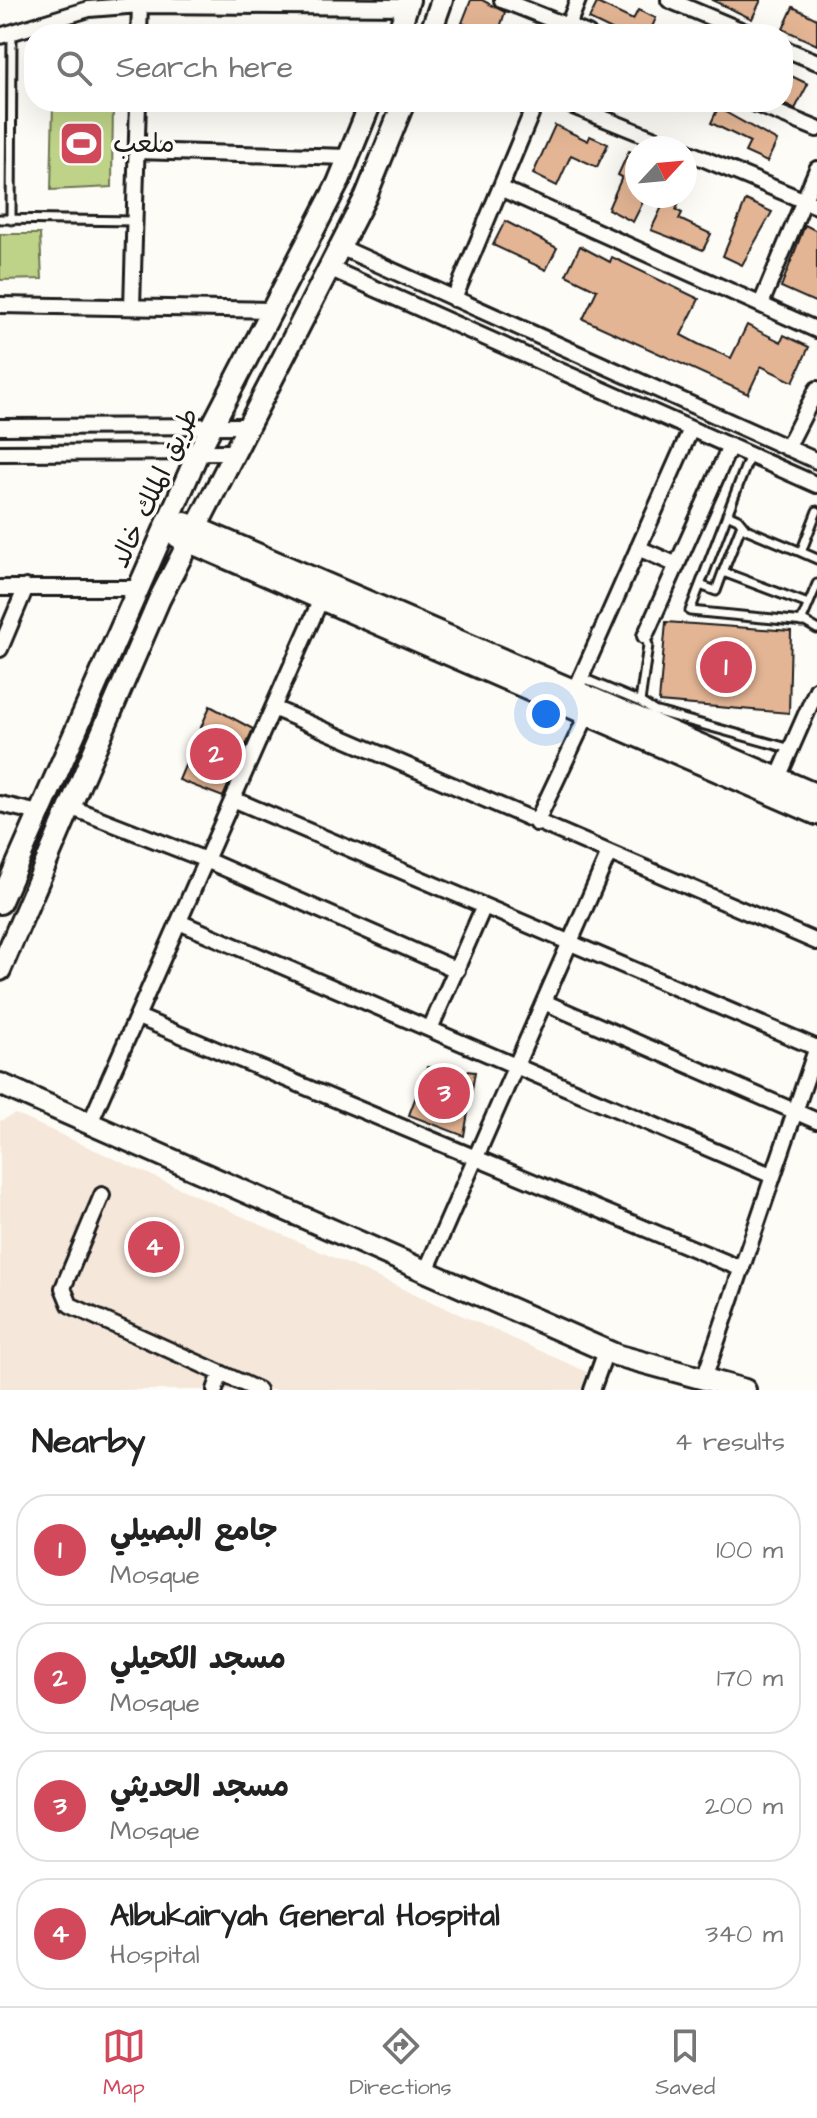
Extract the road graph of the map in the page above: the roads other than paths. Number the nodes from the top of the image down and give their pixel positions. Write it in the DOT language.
graph roads {
  1 [pos="442,0"];
  2 [pos="502,0"];
  3 [pos="578,0"];
  4 [pos="669,0"];
  5 [pos="148,3"];
  6 [pos="408,3"];
  7 [pos="39,24"];
  8 [pos="142,24"];
  9 [pos="401,24"];
  10 [pos="434,24"];
  11 [pos="553,24"];
  12 [pos="568,24"];
  13 [pos="726,24"];
  14 [pos="6,34"];
  15 [pos="793,52"];
  16 [pos="817,62"];
  17 [pos="138,112"];
  18 [pos="367,112"];
  19 [pos="400,112"];
  20 [pos="532,112"];
  21 [pos="588,112"];
  22 [pos="775,112"];
  23 [pos="817,129"];
  24 [pos="647,136"];
  25 [pos="136,151"];
  26 [pos="697,156"];
  27 [pos="349,157"];
  28 [pos="817,169"];
  29 [pos="500,188"];
  30 [pos="811,203"];
  31 [pos="0,219"];
  32 [pos="11,220"];
  33 [pos="134,221"];
  34 [pos="340,247"];
  35 [pos="329,268"];
  36 [pos="454,299"];
  37 [pos="761,304"];
  38 [pos="0,305"];
  39 [pos="132,307"];
  40 [pos="272,310"];
  41 [pos="444,319"];
  42 [pos="817,330"];
  43 [pos="817,389"];
  44 [pos="212,425"];
  45 [pos="248,426"];
  46 [pos="0,427"];
  47 [pos="691,429"];
  48 [pos="769,439"];
  49 [pos="730,446"];
  50 [pos="787,448"];
  51 [pos="235,452"];
  52 [pos="0,453"];
  53 [pos="198,453"];
  54 [pos="755,457"];
  55 [pos="817,461"];
  56 [pos="817,485"];
  57 [pos="817,511"];
  58 [pos="727,514"];
  59 [pos="166,523"];
  60 [pos="742,524"];
  61 [pos="192,535"];
  62 [pos="638,548"];
  63 [pos="801,552"];
  64 [pos="817,559"];
  65 [pos="677,565"];
  66 [pos="723,572"];
  67 [pos="817,584"];
  68 [pos="700,585"];
  69 [pos="26,587"];
  70 [pos="0,588"];
  71 [pos="136,588"];
  72 [pos="321,599"];
  73 [pos="808,604"];
  74 [pos="801,622"];
  75 [pos="817,629"];
  76 [pos="645,636"];
  77 [pos="0,649"];
  78 [pos="578,684"];
  79 [pos="817,689"];
  80 [pos="640,702"];
  81 [pos="273,708"];
  82 [pos="587,715"];
  83 [pos="690,749"];
  84 [pos="791,749"];
  85 [pos="778,778"];
  86 [pos="817,795"];
  87 [pos="233,799"];
  88 [pos="0,804"];
  89 [pos="70,807"];
  90 [pos="39,813"];
  91 [pos="817,814"];
  92 [pos="536,823"];
  93 [pos="609,853"];
  94 [pos="206,860"];
  95 [pos="0,903"];
  96 [pos="484,906"];
  97 [pos="179,922"];
  98 [pos="817,942"];
  99 [pos="570,943"];
  100 [pos="0,970"];
  101 [pos="457,970"];
  102 [pos="544,1002"];
  103 [pos="138,1017"];
  104 [pos="430,1029"];
  105 [pos="817,1047"];
  106 [pos="516,1066"];
  107 [pos="0,1084"];
  108 [pos="795,1112"];
  109 [pos="817,1121"];
  110 [pos="90,1123"];
  111 [pos="476,1158"];
  112 [pos="773,1176"];
  113 [pos="102,1195"];
  114 [pos="742,1269"];
  115 [pos="426,1271"];
  116 [pos="606,1351"];
  117 [pos="221,1373"];
  118 [pos="704,1379"];
  119 [pos="215,1390"];
  120 [pos="258,1390"];
  121 [pos="592,1390"];
  122 [pos="745,1390"];
  1 -- 10 [label="street"];
  2 -- 11 [label="street"];
  3 -- 12 [label="street"];
  4 -- 13 [label="street"];
  5 -- 6 [label="street"];
  5 -- 7 [label="street"];
  5 -- 8 [label="street"];
  6 -- 9 [label="street"];
  14 -- 32 [label="lane"];
  15 -- 16 [label="street"];
  17 -- 25 [label="street"];
  18 -- 27 [label="street, طريق الملك خالد"];
  19 -- 34 [label="street"];
  20 -- 29 [label="street"];
  21 -- 24 [label="street"];
  22 -- 23 [label="street"];
  25 -- 27 [label="street"];
  25 -- 33 [label="street"];
  26 -- 30 [label="street"];
  27 -- 40 [label="street, طريق الملك خالد"];
  28 -- 30 [label="street"];
  29 -- 36 [label="street"];
  29 -- 37 [label="street"];
  30 -- 37 [label="street"];
  31 -- 32 [label="lane"];
  32 -- 33 [label="lane"];
  33 -- 39 [label="street"];
  34 -- 35 [label="street"];
  34 -- 36 [label="street"];
  35 -- 41 [label="street"];
  35 -- 45 [label="street"];
  36 -- 41 [label="lane"];
  36 -- 48 [label="street"];
  37 -- 42 [label="street"];
  38 -- 39 [label="street"];
  39 -- 40 [label="street"];
  40 -- 44 [label="street, طريق الملك خالد"];
  41 -- 47 [label="street"];
  43 -- 50 [label="street"];
  44 -- 45 [label="street"];
  44 -- 46 [label="street"];
  44 -- 53 [label="street, طريق الملك خالد"];
  45 -- 51 [label="street"];
  47 -- 49 [label="street"];
  47 -- 62 [label="street"];
  48 -- 50 [label="street"];
  48 -- 54 [label="lane"];
  49 -- 54 [label="street"];
  49 -- 65 [label="street"];
  50 -- 55 [label="street"];
  51 -- 53 [label="street"];
  51 -- 61 [label="street"];
  52 -- 53 [label="street"];
  53 -- 59 [label="street, طريق الملك خالد"];
  54 -- 56 [label="street"];
  54 -- 58 [label="lane"];
  57 -- 63 [label="lane"];
  58 -- 60 [label="lane"];
  58 -- 68 [label="lane"];
  59 -- 61 [label="street"];
  59 -- 71 [label="street, طريق الملك خالد"];
  60 -- 63 [label="lane"];
  60 -- 66 [label="lane"];
  61 -- 72 [label="street"];
  61 -- 78 [label="street"];
  61 -- 89 [label="street"];
  62 -- 65 [label="street"];
  62 -- 78 [label="street"];
  63 -- 64 [label="lane"];
  65 -- 76 [label="street"];
  66 -- 68 [label="lane"];
  66 -- 73 [label="lane"];
  67 -- 73 [label="lane"];
  68 -- 74 [label="lane"];
  69 -- 70 [label="street"];
  69 -- 71 [label="street"];
  69 -- 77 [label="street"];
  71 -- 90 [label="street, طريق الملك خالد"];
  72 -- 81 [label="street"];
  72 -- 82 [label="street"];
  73 -- 74 [label="lane"];
  74 -- 75 [label="lane"];
  76 -- 80 [label="lane"];
  78 -- 80 [label="lane"];
  78 -- 83 [label="street"];
  79 -- 84 [label="street"];
  80 -- 84 [label="lane"];
  81 -- 87 [label="street"];
  81 -- 92 [label="street"];
  82 -- 83 [label="street"];
  82 -- 92 [label="street"];
  83 -- 85 [label="street"];
  83 -- 91 [label="street"];
  84 -- 85 [label="street"];
  85 -- 86 [label="street"];
  87 -- 94 [label="street"];
  87 -- 96 [label="street"];
  88 -- 90 [label="street"];
  89 -- 94 [label="street"];
  89 -- 100 [label="street"];
  90 -- 95 [label="street, طريق الملك خالد"];
  92 -- 93 [label="street"];
  93 -- 98 [label="street"];
  93 -- 99 [label="street"];
  94 -- 97 [label="street"];
  94 -- 101 [label="street"];
  96 -- 99 [label="street"];
  96 -- 101 [label="street"];
  97 -- 103 [label="street"];
  97 -- 104 [label="street"];
  99 -- 102 [label="street"];
  99 -- 105 [label="street"];
  101 -- 104 [label="street"];
  102 -- 106 [label="street"];
  102 -- 108 [label="street"];
  103 -- 110 [label="street"];
  103 -- 111 [label="street"];
  104 -- 106 [label="street"];
  105 -- 108 [label="street"];
  106 -- 111 [label="street"];
  106 -- 112 [label="street"];
  107 -- 110 [label="street"];
  108 -- 109 [label="street"];
  108 -- 112 [label="street"];
  110 -- 115 [label="street"];
  111 -- 114 [label="street"];
  111 -- 115 [label="street"];
  112 -- 114 [label="street"];
  113 -- 117 [label="street"];
  114 -- 118 [label="street"];
  115 -- 116 [label="street"];
  116 -- 118 [label="street"];
  116 -- 121 [label="street"];
  117 -- 119 [label="street"];
  117 -- 120 [label="street"];
  118 -- 122 [label="street"];
}
